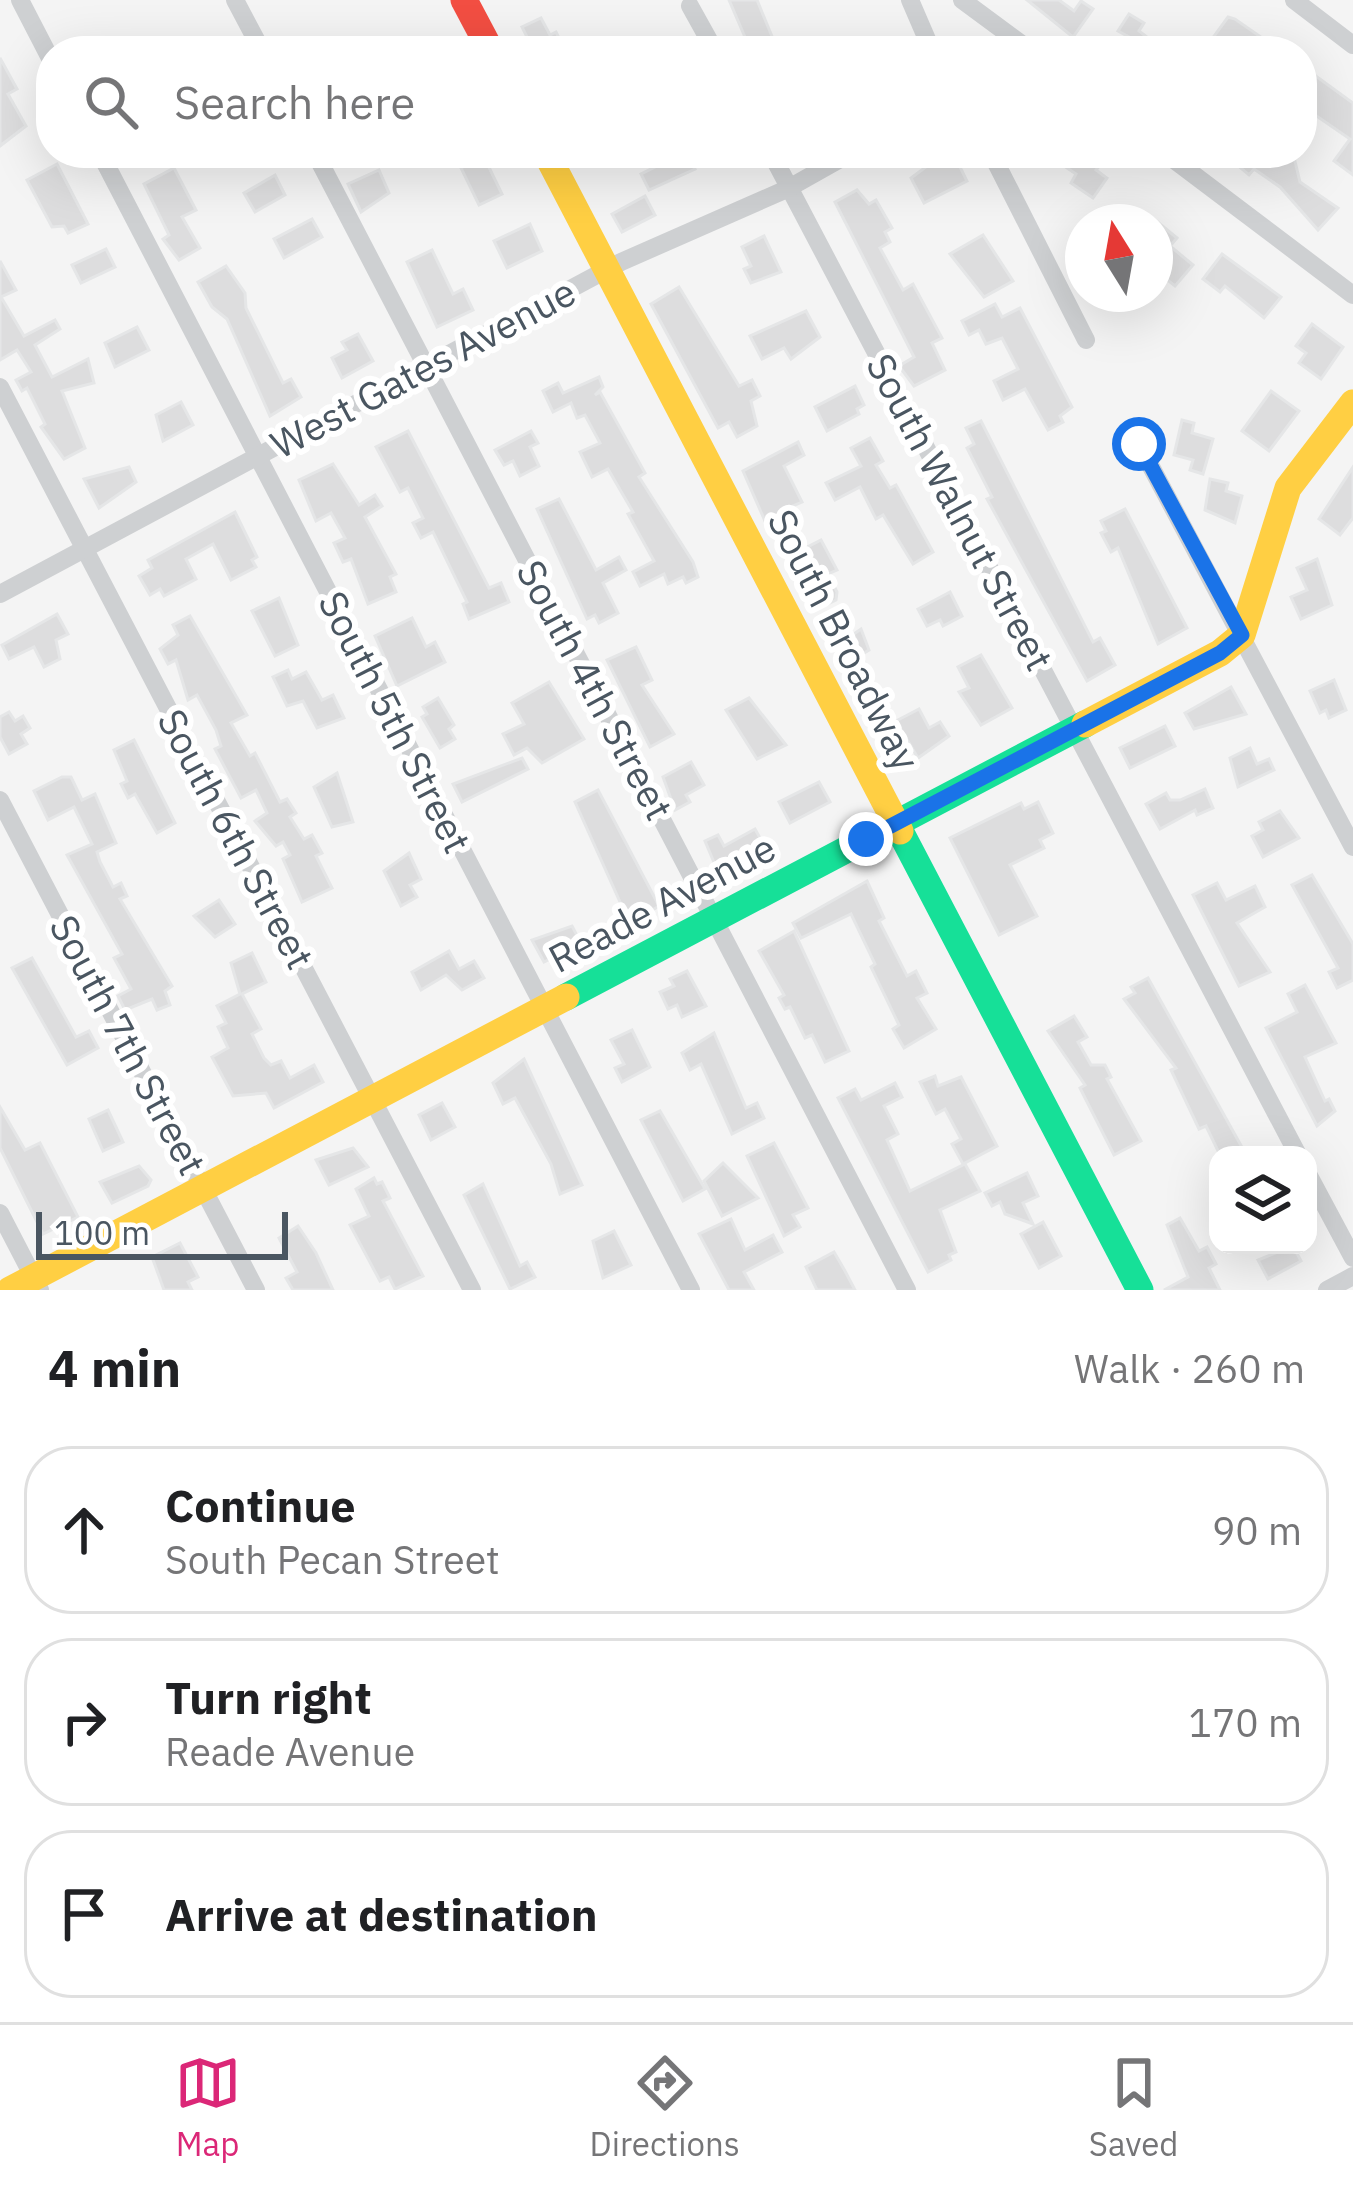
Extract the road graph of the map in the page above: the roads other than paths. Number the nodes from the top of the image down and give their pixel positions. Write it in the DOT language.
graph roads {
  1 [pos="20,0"];
  2 [pos="236,0"];
  3 [pos="464,0"];
  4 [pos="910,0"];
  5 [pos="962,0"];
  6 [pos="1294,0"];
  7 [pos="690,6"];
  8 [pos="39,36"];
  9 [pos="254,36"];
  10 [pos="483,36"];
  11 [pos="707,36"];
  12 [pos="926,36"];
  13 [pos="1007,36"];
  14 [pos="1353,45"];
  15 [pos="108,168"];
  16 [pos="323,168"];
  17 [pos="553,168"];
  18 [pos="778,168"];
  19 [pos="824,168"];
  20 [pos="999,168"];
  21 [pos="1185,168"];
  22 [pos="787,189"];
  23 [pos="607,269"];
  24 [pos="1353,295"];
  25 [pos="1086,340"];
  26 [pos="425,366"];
  27 [pos="0,388"];
  28 [pos="1353,403"];
  29 [pos="1139,444"];
  30 [pos="258,456"];
  31 [pos="84,549"];
  32 [pos="0,594"];
  33 [pos="1242,635"];
  34 [pos="1074,727"];
  35 [pos="0,800"];
  36 [pos="895,824"];
  37 [pos="1353,848"];
  38 [pos="715,919"];
  39 [pos="544,1010"];
  40 [pos="372,1100"];
  41 [pos="1293,1146"];
  42 [pos="203,1189"];
  43 [pos="1317,1191"];
  44 [pos="0,1213"];
  45 [pos="1353,1258"];
  46 [pos="1353,1276"];
  47 [pos="28,1286"];
  48 [pos="256,1290"];
  49 [pos="472,1290"];
  50 [pos="691,1290"];
  51 [pos="908,1290"];
  52 [pos="1140,1290"];
  53 [pos="1327,1290"];
  1 -- 8 [label="street"];
  2 -- 9 [label="street"];
  3 -- 10 [label="street"];
  4 -- 12 [label="street"];
  5 -- 13 [label="street"];
  6 -- 14 [label="street"];
  7 -- 11 [label="street"];
  15 -- 30 [label="street, South 5th Street"];
  16 -- 26 [label="street, South 4th Street"];
  17 -- 23 [label="street, South Broadway"];
  18 -- 22 [label="street, South Walnut Street"];
  19 -- 22 [label="street, West Gates Avenue"];
  20 -- 25 [label="street"];
  21 -- 24 [label="street"];
  22 -- 23 [label="street, West Gates Avenue"];
  22 -- 34 [label="street, South Walnut Street"];
  23 -- 26 [label="street, West Gates Avenue"];
  23 -- 36 [label="street, South Broadway"];
  26 -- 30 [label="street, West Gates Avenue"];
  26 -- 38 [label="street, South 4th Street"];
  27 -- 31 [label="street, South 6th Street"];
  28 -- 33 [label="street"];
  29 -- 33 [label="street"];
  30 -- 31 [label="street, West Gates Avenue"];
  30 -- 39 [label="street, South 5th Street"];
  31 -- 32 [label="street, West Gates Avenue"];
  31 -- 40 [label="street, South 6th Street"];
  33 -- 34 [label="street, Reade Avenue"];
  33 -- 37 [label="street"];
  34 -- 36 [label="street, Reade Avenue"];
  34 -- 41 [label="street, South Walnut Street"];
  35 -- 42 [label="street, South 7th Street"];
  36 -- 38 [label="street, Reade Avenue"];
  36 -- 52 [label="street, South Broadway"];
  38 -- 39 [label="street, Reade Avenue"];
  38 -- 51 [label="street, South 4th Street"];
  39 -- 40 [label="street, Reade Avenue"];
  39 -- 50 [label="street, South 5th Street"];
  40 -- 42 [label="street, Reade Avenue"];
  40 -- 49 [label="street, South 6th Street"];
  42 -- 47 [label="street, Reade Avenue"];
  42 -- 48 [label="street, South 7th Street"];
  43 -- 45 [label="street"];
  44 -- 47 [label="street"];
  46 -- 53 [label="street"];
}
